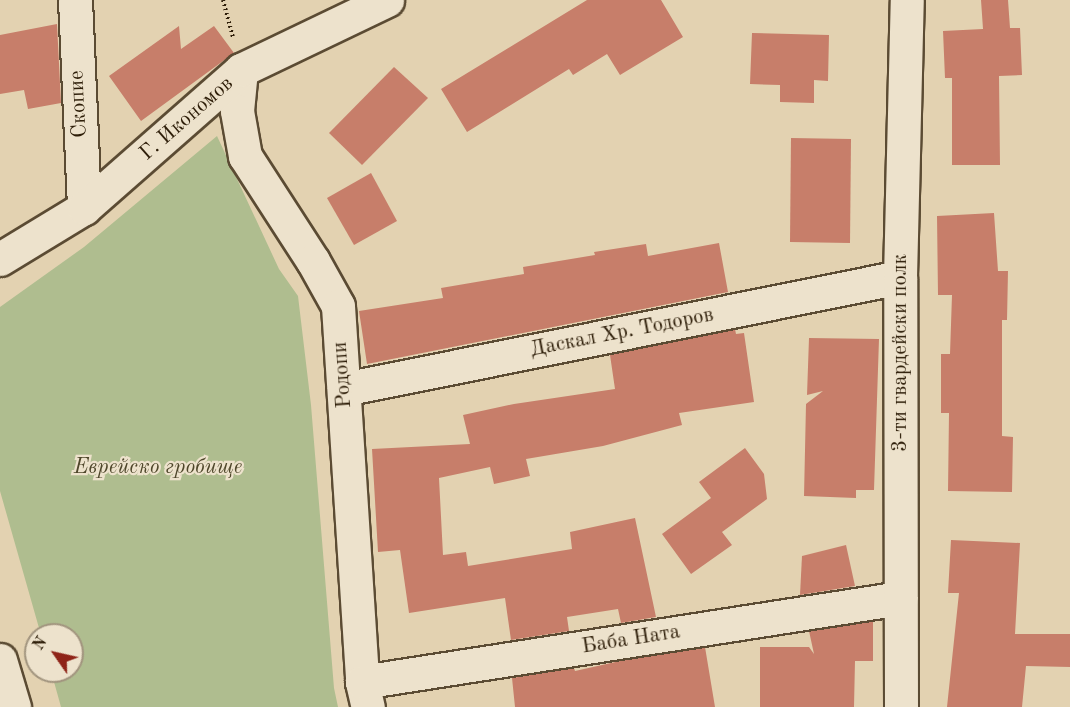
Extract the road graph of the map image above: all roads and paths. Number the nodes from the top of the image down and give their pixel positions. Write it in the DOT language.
graph roads {
  1 [pos="75,0"];
  2 [pos="387,0"];
  3 [pos="907,0"];
  4 [pos="241,70"];
  5 [pos="84,208"];
  6 [pos="0,259"];
  7 [pos="900,277"];
  8 [pos="344,389"];
  9 [pos="900,598"];
  10 [pos="0,660"];
  11 [pos="365,694"];
  12 [pos="14,707"];
  13 [pos="901,707"];
  1 -- 5 [label="street, Скопие"];
  2 -- 4 [label="street, Г. Икономов"];
  3 -- 7 [label="street, 3-ти гвардейски полк"];
  4 -- 5 [label="street, Г. Икономов"];
  4 -- 8 [label="street, Родопи"];
  5 -- 6 [label="street, Г. Икономов"];
  7 -- 8 [label="street, Даскал Хр. Тодоров"];
  7 -- 9 [label="street, 3-ти гвардейски полк"];
  8 -- 11 [label="street, Родопи"];
  9 -- 11 [label="street, Баба Ната"];
  9 -- 13 [label="street, 3-ти гвардейски полк"];
  10 -- 12 [label="street"];
}
